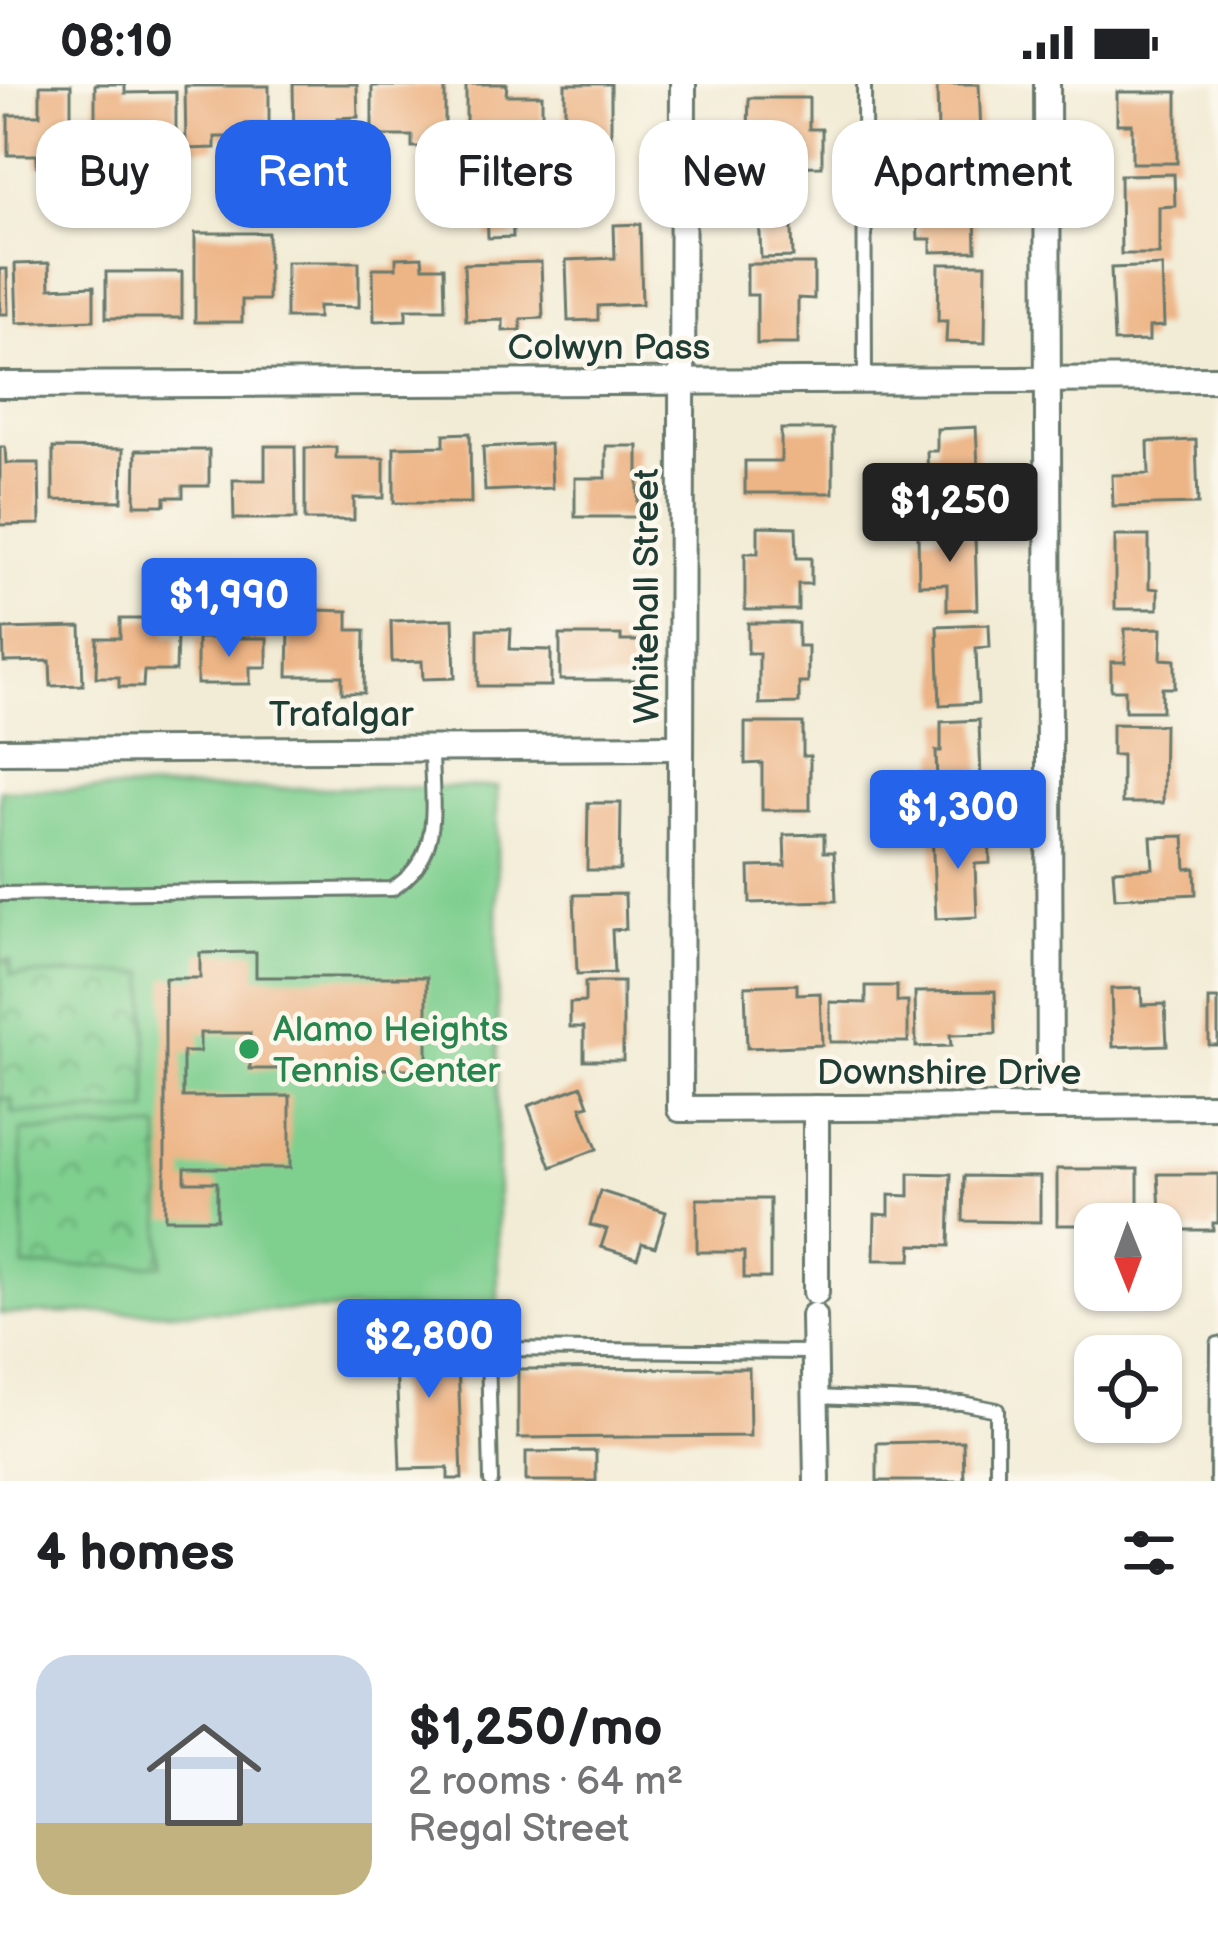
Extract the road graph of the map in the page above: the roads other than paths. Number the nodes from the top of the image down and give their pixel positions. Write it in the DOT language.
graph roads {
  1 [pos="683,84"];
  2 [pos="864,84"];
  3 [pos="1047,84"];
  4 [pos="1047,378"];
  5 [pos="1218,379"];
  6 [pos="865,380"];
  7 [pos="680,381"];
  8 [pos="0,386"];
  9 [pos="681,748"];
  10 [pos="431,749"];
  11 [pos="0,751"];
  12 [pos="0,894"];
  13 [pos="1218,1106"];
  14 [pos="1050,1107"];
  15 [pos="680,1108"];
  16 [pos="816,1108"];
  17 [pos="1218,1344"];
  18 [pos="814,1352"];
  19 [pos="816,1397"];
  20 [pos="491,1481"];
  21 [pos="817,1481"];
  22 [pos="997,1481"];
  23 [pos="1217,1481"];
  1 -- 7 [label="street, Whitehall Street"];
  2 -- 6 [label="lane"];
  3 -- 4 [label="street"];
  4 -- 5 [label="street, Colwyn Pass"];
  4 -- 6 [label="street, Colwyn Pass"];
  4 -- 14 [label="street"];
  6 -- 7 [label="street, Colwyn Pass"];
  7 -- 8 [label="street, Colwyn Pass"];
  7 -- 9 [label="street, Whitehall Street"];
  9 -- 10 [label="street, Trafalgar"];
  9 -- 15 [label="street, Whitehall Street"];
  10 -- 11 [label="street, Trafalgar"];
  10 -- 12 [label="lane"];
  13 -- 14 [label="street, Downshire Drive"];
  14 -- 16 [label="street, Downshire Drive"];
  15 -- 16 [label="street, Downshire Drive"];
  16 -- 18 [label="street"];
  17 -- 23 [label="lane"];
  18 -- 19 [label="street"];
  18 -- 20 [label="lane"];
  19 -- 21 [label="street"];
  19 -- 22 [label="lane"];
}
